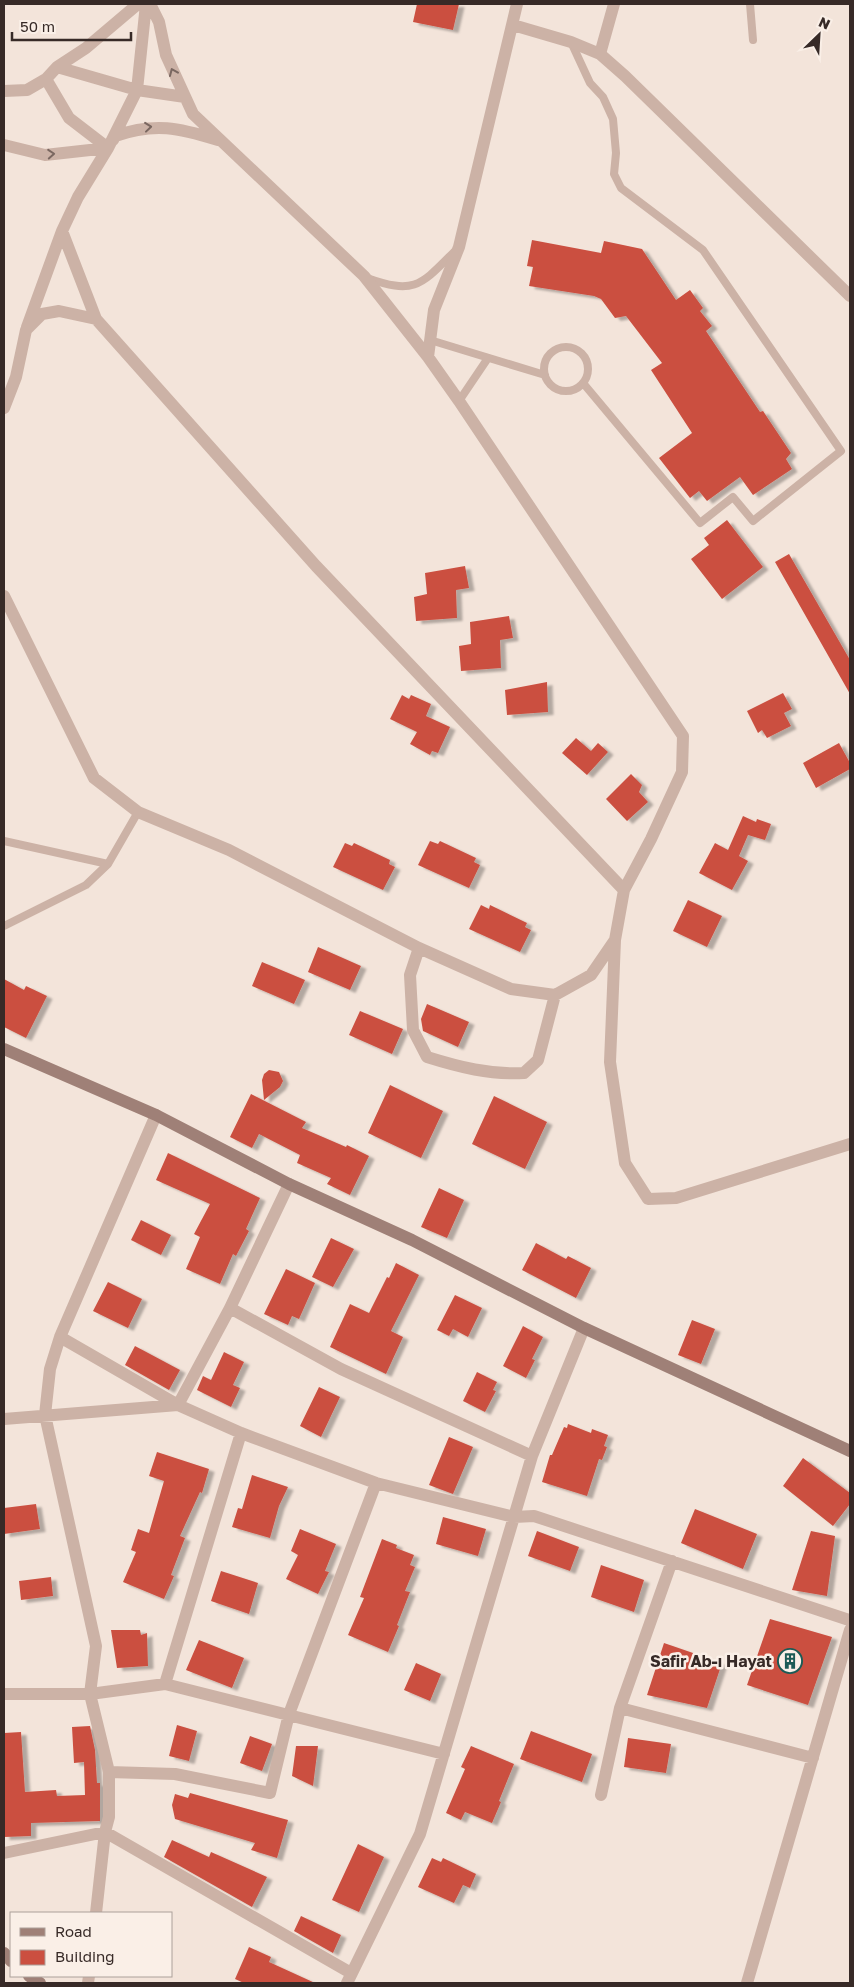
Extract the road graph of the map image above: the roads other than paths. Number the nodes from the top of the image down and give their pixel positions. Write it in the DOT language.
graph roads {
  1 [pos="138,4"];
  2 [pos="146,4"];
  3 [pos="150,4"];
  4 [pos="517,4"];
  5 [pos="614,4"];
  6 [pos="750,4"];
  7 [pos="513,24"];
  8 [pos="753,40"];
  9 [pos="571,42"];
  10 [pos="600,54"];
  11 [pos="57,67"];
  12 [pos="46,79"];
  13 [pos="137,90"];
  14 [pos="4,91"];
  15 [pos="185,97"];
  16 [pos="219,140"];
  17 [pos="4,145"];
  18 [pos="108,148"];
  19 [pos="62,231"];
  20 [pos="459,247"];
  21 [pos="364,276"];
  22 [pos="850,296"];
  23 [pos="96,319"];
  24 [pos="26,330"];
  25 [pos="430,340"];
  26 [pos="428,357"];
  27 [pos="488,358"];
  28 [pos="545,375"];
  29 [pos="582,383"];
  30 [pos="459,401"];
  31 [pos="4,408"];
  32 [pos="4,596"];
  33 [pos="138,812"];
  34 [pos="4,841"];
  35 [pos="108,864"];
  36 [pos="624,890"];
  37 [pos="4,926"];
  38 [pos="615,940"];
  39 [pos="419,948"];
  40 [pos="555,995"];
  41 [pos="4,1050"];
  42 [pos="156,1114"];
  43 [pos="850,1144"];
  44 [pos="289,1184"];
  45 [pos="230,1308"];
  46 [pos="584,1328"];
  47 [pos="60,1337"];
  48 [pos="178,1405"];
  49 [pos="45,1415"];
  50 [pos="4,1419"];
  51 [pos="241,1433"];
  52 [pos="850,1451"];
  53 [pos="532,1456"];
  54 [pos="376,1483"];
  55 [pos="514,1516"];
  56 [pos="672,1561"];
  57 [pos="850,1625"];
  58 [pos="165,1684"];
  59 [pos="4,1694"];
  60 [pos="90,1694"];
  61 [pos="620,1708"];
  62 [pos="289,1714"];
  63 [pos="444,1754"];
  64 [pos="813,1758"];
  65 [pos="109,1772"];
  66 [pos="601,1795"];
  67 [pos="105,1832"];
  68 [pos="4,1853"];
  69 [pos="96,1912"];
  70 [pos="349,1978"];
  71 [pos="748,1983"];
  1 -- 11 [label="street"];
  2 -- 13 [label="street"];
  15 -- 3 [label="street, one-way"];
  4 -- 7 [label="street"];
  5 -- 10 [label="street"];
  6 -- 8 [label="lane"];
  7 -- 9 [label="street"];
  7 -- 20 [label="street"];
  9 -- 10 [label="street"];
  9 -- 29 [label="lane"];
  10 -- 22 [label="street"];
  11 -- 12 [label="street"];
  11 -- 13 [label="street"];
  12 -- 14 [label="street"];
  12 -- 18 [label="street"];
  13 -- 15 [label="street"];
  13 -- 18 [label="street"];
  15 -- 16 [label="street"];
  18 -- 16 [label="street, one-way"];
  16 -- 21 [label="street"];
  17 -- 18 [label="street, one-way"];
  18 -- 19 [label="street"];
  19 -- 23 [label="street"];
  19 -- 24 [label="street"];
  20 -- 21 [label="lane"];
  20 -- 25 [label="street"];
  21 -- 26 [label="street"];
  23 -- 24 [label="street"];
  23 -- 36 [label="street"];
  24 -- 31 [label="street"];
  25 -- 26 [label="street"];
  25 -- 27 [label="lane"];
  26 -- 30 [label="street"];
  27 -- 28 [label="lane"];
  27 -- 30 [label="lane"];
  28 -- 29 [label="lane"];
  28 -- 29 [label="lane"];
  30 -- 36 [label="street"];
  32 -- 33 [label="street"];
  33 -- 35 [label="lane"];
  33 -- 39 [label="street"];
  34 -- 35 [label="lane"];
  35 -- 37 [label="lane"];
  36 -- 38 [label="street"];
  38 -- 40 [label="street"];
  38 -- 43 [label="street"];
  39 -- 40 [label="street"];
  39 -- 40 [label="street"];
  41 -- 42 [label="street"];
  42 -- 44 [label="street"];
  42 -- 47 [label="street"];
  44 -- 45 [label="street"];
  44 -- 46 [label="street"];
  45 -- 48 [label="street"];
  45 -- 53 [label="street"];
  46 -- 52 [label="street"];
  46 -- 53 [label="street"];
  47 -- 48 [label="street"];
  47 -- 49 [label="street"];
  48 -- 49 [label="street"];
  48 -- 51 [label="street"];
  49 -- 50 [label="street"];
  49 -- 60 [label="street"];
  51 -- 54 [label="street"];
  51 -- 58 [label="street"];
  53 -- 55 [label="street"];
  54 -- 55 [label="street"];
  54 -- 62 [label="street"];
  55 -- 56 [label="street"];
  55 -- 63 [label="street"];
  56 -- 57 [label="street"];
  56 -- 61 [label="street"];
  57 -- 64 [label="street"];
  58 -- 60 [label="street"];
  58 -- 62 [label="street"];
  59 -- 60 [label="street"];
  60 -- 65 [label="street"];
  61 -- 64 [label="street"];
  61 -- 66 [label="street"];
  62 -- 63 [label="street"];
  62 -- 65 [label="street"];
  63 -- 70 [label="street"];
  64 -- 71 [label="street"];
  65 -- 67 [label="street"];
  67 -- 68 [label="street"];
  67 -- 69 [label="street"];
  67 -- 70 [label="street"];
}
